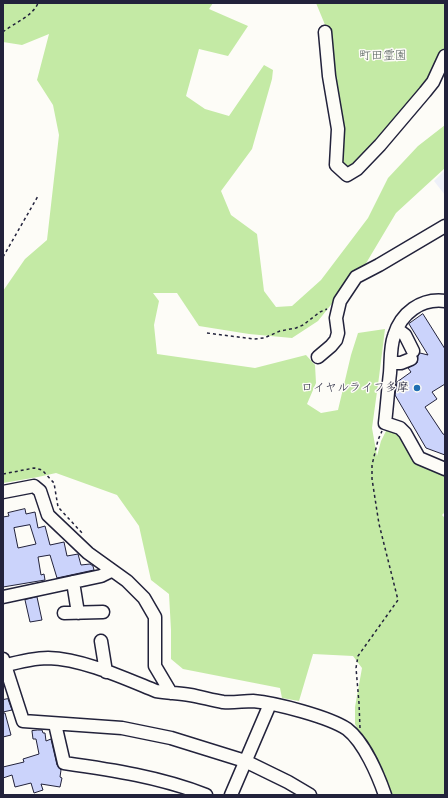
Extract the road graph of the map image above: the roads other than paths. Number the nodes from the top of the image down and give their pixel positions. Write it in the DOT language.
graph roads {
  1 [pos="325,32"];
  2 [pos="445,56"];
  3 [pos="445,226"];
  4 [pos="445,301"];
  5 [pos="397,329"];
  6 [pos="318,357"];
  7 [pos="391,363"];
  8 [pos="445,469"];
  9 [pos="3,492"];
  10 [pos="111,571"];
  11 [pos="72,582"];
  12 [pos="3,597"];
  13 [pos="103,612"];
  14 [pos="64,613"];
  15 [pos="78,613"];
  16 [pos="101,641"];
  17 [pos="4,663"];
  18 [pos="106,672"];
  19 [pos="171,693"];
  20 [pos="270,704"];
  21 [pos="55,724"];
  22 [pos="245,761"];
  23 [pos="206,795"];
  24 [pos="231,795"];
  25 [pos="310,795"];
  26 [pos="385,795"];
  1 -- 2 [label="street"];
  3 -- 6 [label="street"];
  4 -- 5 [label="street"];
  5 -- 7 [label="street"];
  5 -- 7 [label="street"];
  7 -- 8 [label="street"];
  9 -- 10 [label="street"];
  10 -- 11 [label="street"];
  10 -- 19 [label="street"];
  11 -- 12 [label="street"];
  11 -- 15 [label="street"];
  13 -- 15 [label="street"];
  14 -- 15 [label="street"];
  16 -- 18 [label="street"];
  17 -- 18 [label="street"];
  17 -- 21 [label="street"];
  18 -- 19 [label="street"];
  19 -- 20 [label="street"];
  20 -- 22 [label="street"];
  20 -- 26 [label="street"];
  21 -- 22 [label="street"];
  21 -- 23 [label="street"];
  22 -- 24 [label="street"];
  22 -- 25 [label="street"];
}
